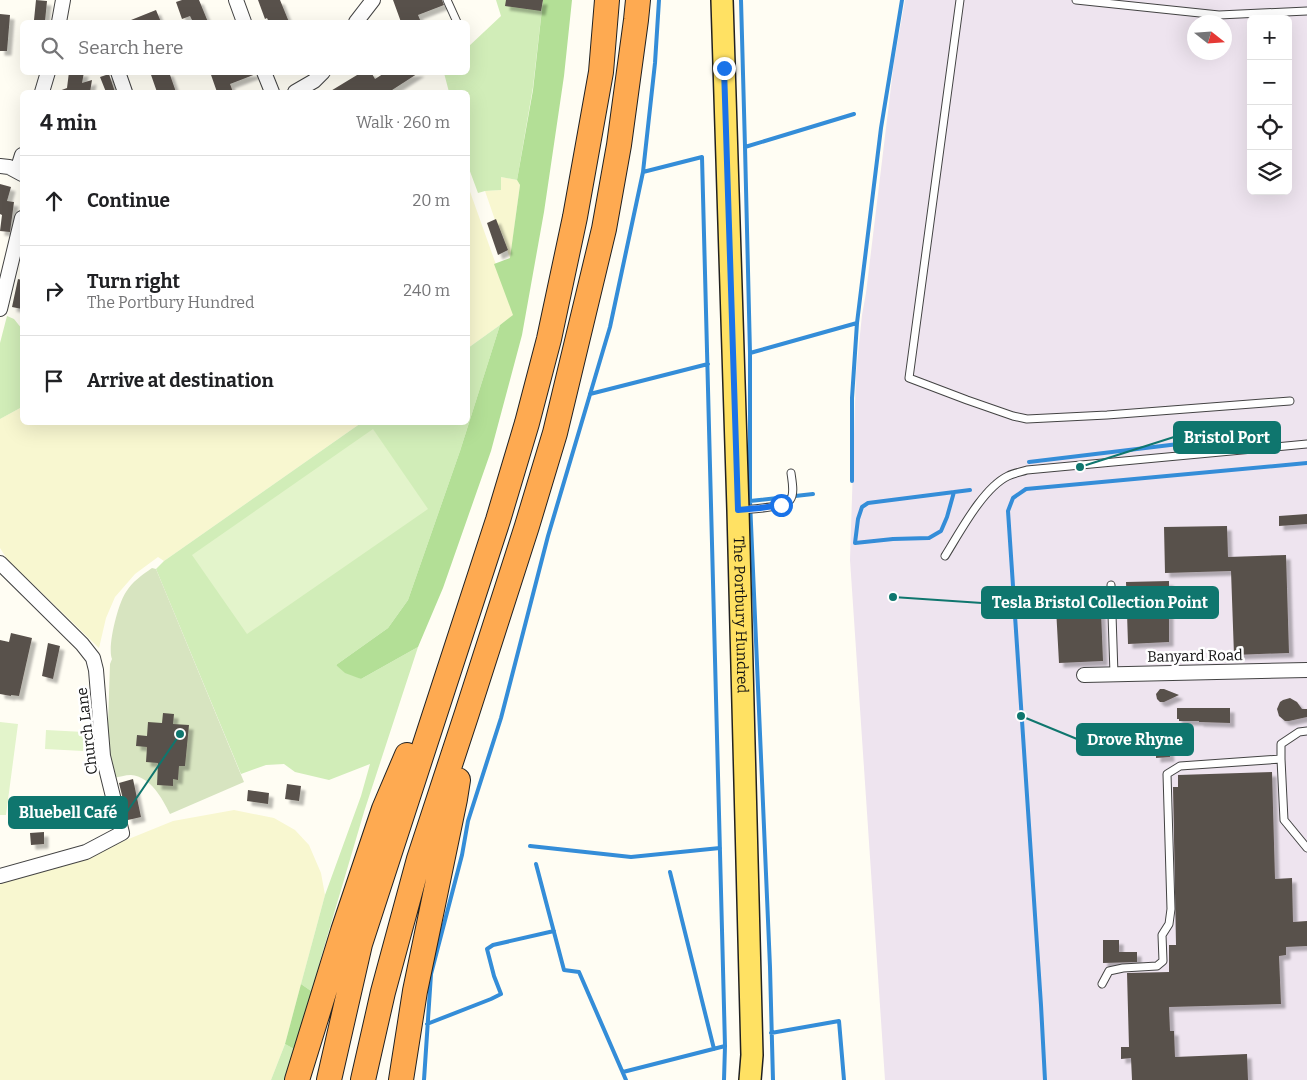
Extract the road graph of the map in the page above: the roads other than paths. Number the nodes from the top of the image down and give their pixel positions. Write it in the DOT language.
graph roads {
  1 [pos="63,0"];
  2 [pos="236,0"];
  3 [pos="373,0"];
  4 [pos="447,0"];
  5 [pos="607,0"];
  6 [pos="638,0"];
  7 [pos="722,0"];
  8 [pos="960,0"];
  9 [pos="1076,0"];
  10 [pos="1307,11"];
  11 [pos="59,20"];
  12 [pos="243,20"];
  13 [pos="358,20"];
  14 [pos="456,20"];
  15 [pos="47,75"];
  16 [pos="119,75"];
  17 [pos="265,75"];
  18 [pos="320,75"];
  19 [pos="43,90"];
  20 [pos="124,90"];
  21 [pos="271,90"];
  22 [pos="298,90"];
  23 [pos="0,166"];
  24 [pos="20,172"];
  25 [pos="20,226"];
  26 [pos="0,309"];
  27 [pos="1290,401"];
  28 [pos="1307,444"];
  29 [pos="791,473"];
  30 [pos="738,510"];
  31 [pos="946,556"];
  32 [pos="0,564"];
  33 [pos="1111,585"];
  34 [pos="471,602"];
  35 [pos="96,670"];
  36 [pos="1307,670"];
  37 [pos="1114,674"];
  38 [pos="1084,675"];
  39 [pos="89,685"];
  40 [pos="467,713"];
  41 [pos="1307,731"];
  42 [pos="1281,759"];
  43 [pos="1307,848"];
  44 [pos="0,876"];
  45 [pos="1102,984"];
  46 [pos="297,1080"];
  47 [pos="329,1080"];
  48 [pos="363,1080"];
  49 [pos="401,1080"];
  50 [pos="750,1080"];
  1 -- 11 [label="street"];
  2 -- 12 [label="street"];
  3 -- 13 [label="street"];
  4 -- 14 [label="lane"];
  5 -- 34 [label="highway"];
  6 -- 40 [label="highway"];
  7 -- 30 [label="main road, The Portbury Hundred"];
  8 -- 27 [label="lane"];
  9 -- 10 [label="lane"];
  15 -- 19 [label="street"];
  16 -- 20 [label="street"];
  17 -- 21 [label="street"];
  18 -- 22 [label="street"];
  23 -- 24 [label="street"];
  25 -- 26 [label="street"];
  28 -- 31 [label="lane"];
  29 -- 30 [label="lane"];
  30 -- 50 [label="main road, The Portbury Hundred"];
  32 -- 35 [label="street, Church Lane"];
  33 -- 37 [label="lane"];
  34 -- 46 [label="highway"];
  34 -- 47 [label="highway"];
  35 -- 39 [label="lane"];
  35 -- 44 [label="street, Church Lane"];
  36 -- 37 [label="street, Banyard Road"];
  37 -- 38 [label="street, Banyard Road"];
  40 -- 48 [label="highway"];
  40 -- 49 [label="highway"];
  41 -- 42 [label="lane"];
  42 -- 43 [label="lane"];
  42 -- 45 [label="lane"];
}
